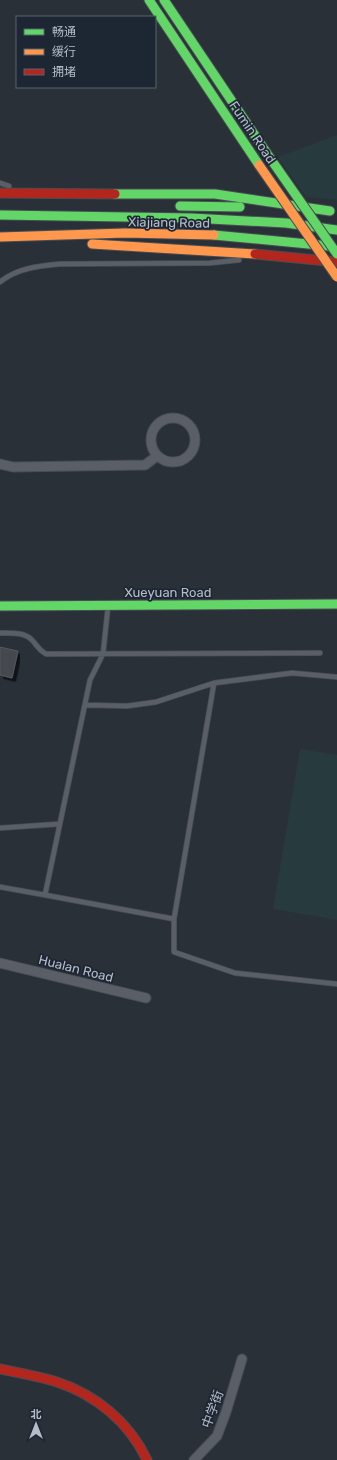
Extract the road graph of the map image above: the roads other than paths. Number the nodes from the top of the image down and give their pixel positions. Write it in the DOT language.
graph roads {
  1 [pos="149,0"];
  2 [pos="164,0"];
  3 [pos="0,183"];
  4 [pos="14,186"];
  5 [pos="21,187"];
  6 [pos="0,193"];
  7 [pos="60,193"];
  8 [pos="169,207"];
  9 [pos="146,208"];
  10 [pos="334,211"];
  11 [pos="46,215"];
  12 [pos="0,216"];
  13 [pos="337,230"];
  14 [pos="0,237"];
  15 [pos="17,237"];
  16 [pos="337,247"];
  17 [pos="337,254"];
  18 [pos="282,255"];
  19 [pos="337,262"];
  20 [pos="337,278"];
  21 [pos="0,282"];
  22 [pos="157,456"];
  23 [pos="0,464"];
  24 [pos="337,604"];
  25 [pos="0,606"];
  26 [pos="108,606"];
  27 [pos="0,633"];
  28 [pos="320,653"];
  29 [pos="103,654"];
  30 [pos="337,677"];
  31 [pos="214,683"];
  32 [pos="85,705"];
  33 [pos="59,824"];
  34 [pos="0,828"];
  35 [pos="0,888"];
  36 [pos="45,895"];
  37 [pos="174,919"];
  38 [pos="0,963"];
  39 [pos="337,984"];
  40 [pos="146,998"];
  41 [pos="242,1359"];
  42 [pos="0,1369"];
  43 [pos="147,1460"];
  44 [pos="194,1460"];
  1 -- 20 [label="main road, Fumin Road, bridge"];
  2 -- 17 [label="main road, Fumin Road, bridge"];
  3 -- 4 [label="lane"];
  5 -- 7 [label="lane"];
  6 -- 7 [label="main road"];
  7 -- 10 [label="main road"];
  8 -- 10 [label="main road"];
  9 -- 11 [label="main road"];
  11 -- 12 [label="main road, Xiajiang Road"];
  11 -- 13 [label="main road, Xiajiang Road"];
  14 -- 15 [label="main road, Xiajiang Road"];
  15 -- 16 [label="main road, Xiajiang Road"];
  15 -- 18 [label="main road"];
  18 -- 19 [label="main road"];
  18 -- 21 [label="lane"];
  22 -- 22 [label="street"];
  22 -- 23 [label="street"];
  24 -- 26 [label="main road, Xueyuan Road"];
  25 -- 26 [label="main road, Xueyuan Road"];
  26 -- 29 [label="lane"];
  27 -- 29 [label="lane"];
  28 -- 29 [label="lane"];
  29 -- 32 [label="lane"];
  30 -- 31 [label="lane"];
  31 -- 32 [label="lane"];
  31 -- 37 [label="lane"];
  32 -- 33 [label="lane"];
  33 -- 34 [label="lane"];
  33 -- 36 [label="lane"];
  35 -- 36 [label="lane"];
  36 -- 37 [label="lane"];
  37 -- 39 [label="lane"];
  38 -- 40 [label="street, Hualan Road"];
  41 -- 44 [label="street, 中学街"];
  42 -- 43 [label="main road"];
}
